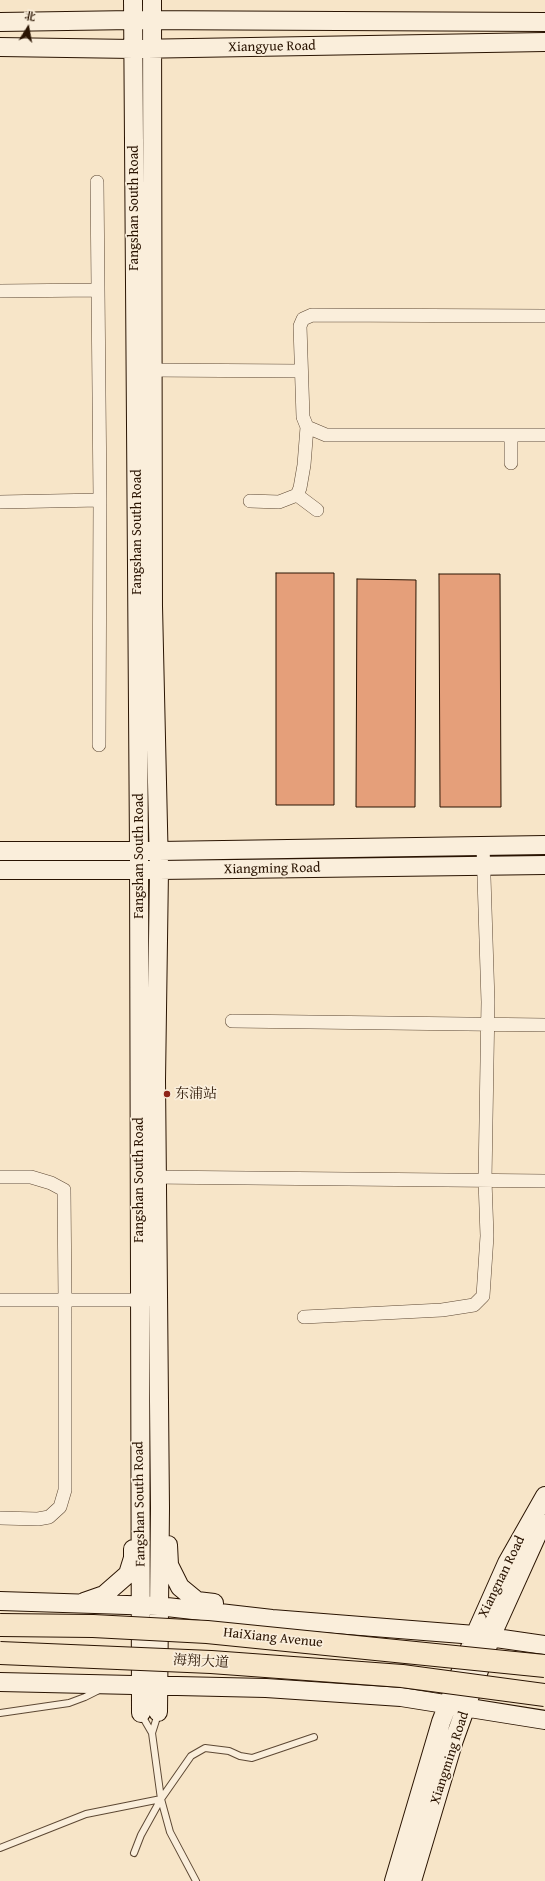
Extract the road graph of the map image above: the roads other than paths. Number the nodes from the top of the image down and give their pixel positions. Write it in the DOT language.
graph roads {
  1 [pos="132,0"];
  2 [pos="152,0"];
  3 [pos="133,20"];
  4 [pos="152,21"];
  5 [pos="0,22"];
  6 [pos="545,22"];
  7 [pos="545,42"];
  8 [pos="0,47"];
  9 [pos="152,49"];
  10 [pos="133,50"];
  11 [pos="97,182"];
  12 [pos="98,290"];
  13 [pos="0,291"];
  14 [pos="545,316"];
  15 [pos="144,370"];
  16 [pos="301,371"];
  17 [pos="307,426"];
  18 [pos="511,435"];
  19 [pos="545,435"];
  20 [pos="511,463"];
  21 [pos="297,495"];
  22 [pos="100,500"];
  23 [pos="250,500"];
  24 [pos="0,502"];
  25 [pos="318,510"];
  26 [pos="99,745"];
  27 [pos="483,846"];
  28 [pos="545,846"];
  29 [pos="0,851"];
  30 [pos="139,851"];
  31 [pos="159,851"];
  32 [pos="545,865"];
  33 [pos="483,866"];
  34 [pos="0,870"];
  35 [pos="139,870"];
  36 [pos="159,870"];
  37 [pos="232,1021"];
  38 [pos="545,1025"];
  39 [pos="487,1026"];
  40 [pos="0,1177"];
  41 [pos="148,1177"];
  42 [pos="485,1180"];
  43 [pos="545,1181"];
  44 [pos="0,1300"];
  45 [pos="65,1300"];
  46 [pos="139,1300"];
  47 [pos="157,1300"];
  48 [pos="304,1317"];
  49 [pos="140,1428"];
  50 [pos="158,1429"];
  51 [pos="545,1496"];
  52 [pos="0,1518"];
  53 [pos="545,1524"];
  54 [pos="0,1601"];
  55 [pos="66,1603"];
  56 [pos="150,1606"];
  57 [pos="272,1618"];
  58 [pos="0,1626"];
  59 [pos="483,1636"];
  60 [pos="545,1645"];
  61 [pos="0,1653"];
  62 [pos="465,1660"];
  63 [pos="545,1666"];
  64 [pos="0,1682"];
  65 [pos="110,1683"];
  66 [pos="149,1685"];
  67 [pos="545,1695"];
  68 [pos="448,1704"];
  69 [pos="466,1707"];
  70 [pos="0,1712"];
  71 [pos="150,1712"];
  72 [pos="545,1720"];
  73 [pos="152,1733"];
  74 [pos="314,1737"];
  75 [pos="161,1799"];
  76 [pos="0,1848"];
  77 [pos="134,1853"];
  78 [pos="196,1881"];
  79 [pos="394,1881"];
  80 [pos="412,1881"];
  1 -- 3 [label="street, Fangshan South Road"];
  2 -- 4 [label="street, Fangshan South Road"];
  3 -- 4 [label="street, Xiangyue Road"];
  3 -- 5 [label="street, Xiangyue Road"];
  3 -- 10 [label="street, Fangshan South Road"];
  4 -- 6 [label="street, Xiangyue Road"];
  4 -- 9 [label="street, Fangshan South Road"];
  7 -- 9 [label="street, Xiangyue Road"];
  8 -- 10 [label="street, Xiangyue Road"];
  9 -- 10 [label="street, Xiangyue Road"];
  9 -- 15 [label="street, Fangshan South Road"];
  10 -- 15 [label="street, Fangshan South Road"];
  11 -- 12 [label="street"];
  12 -- 13 [label="street"];
  12 -- 22 [label="street"];
  14 -- 16 [label="street"];
  15 -- 16 [label="street"];
  15 -- 30 [label="street, Fangshan South Road"];
  15 -- 31 [label="street, Fangshan South Road"];
  16 -- 17 [label="street"];
  17 -- 18 [label="street"];
  17 -- 21 [label="street"];
  18 -- 19 [label="street"];
  18 -- 20 [label="street"];
  21 -- 23 [label="street"];
  21 -- 25 [label="street"];
  22 -- 24 [label="street"];
  22 -- 26 [label="street"];
  27 -- 28 [label="street, Xiangming Road"];
  27 -- 31 [label="street, Xiangming Road"];
  27 -- 33 [label="street"];
  29 -- 30 [label="street, Xiangming Road"];
  30 -- 31 [label="street, Xiangming Road"];
  30 -- 35 [label="street, Fangshan South Road"];
  31 -- 36 [label="street, Fangshan South Road"];
  32 -- 33 [label="street, Xiangming Road"];
  33 -- 36 [label="street, Xiangming Road"];
  33 -- 39 [label="street"];
  34 -- 35 [label="street, Xiangming Road"];
  35 -- 36 [label="street, Xiangming Road"];
  35 -- 41 [label="street, Fangshan South Road"];
  36 -- 41 [label="street, Fangshan South Road"];
  37 -- 39 [label="street"];
  38 -- 39 [label="street"];
  39 -- 42 [label="street"];
  40 -- 45 [label="street"];
  41 -- 42 [label="street"];
  41 -- 46 [label="street, Fangshan South Road"];
  41 -- 47 [label="street, Fangshan South Road"];
  42 -- 43 [label="street"];
  42 -- 48 [label="street"];
  44 -- 45 [label="street"];
  45 -- 46 [label="street"];
  45 -- 52 [label="street"];
  46 -- 47 [label="street"];
  46 -- 49 [label="street, Fangshan South Road"];
  47 -- 50 [label="street, Fangshan South Road"];
  49 -- 55 [label="street"];
  49 -- 56 [label="street, Fangshan South Road"];
  50 -- 56 [label="street, Fangshan South Road"];
  50 -- 57 [label="street"];
  51 -- 59 [label="street, Xiangnan Road"];
  53 -- 59 [label="street, Xiangnan Road"];
  54 -- 55 [label="street"];
  55 -- 56 [label="street"];
  56 -- 57 [label="street"];
  56 -- 66 [label="street, Fangshan South Road"];
  57 -- 59 [label="street"];
  58 -- 63 [label="highway, HaiXiang Avenue, bridge"];
  59 -- 60 [label="street"];
  59 -- 62 [label="street, Xiangnan Road"];
  59 -- 69 [label="street, Xiangming Road"];
  61 -- 67 [label="highway, 海翔大道, bridge"];
  62 -- 68 [label="street, Xiangming Road"];
  64 -- 65 [label="street"];
  65 -- 66 [label="street"];
  65 -- 70 [label="lane"];
  66 -- 68 [label="street"];
  66 -- 71 [label="street, Fangshan South Road"];
  68 -- 69 [label="street"];
  68 -- 79 [label="street, Xiangming Road"];
  69 -- 72 [label="street"];
  69 -- 80 [label="street, Xiangming Road"];
  71 -- 73 [label="lane"];
  71 -- 73 [label="lane"];
  73 -- 75 [label="lane"];
  74 -- 75 [label="lane"];
  75 -- 76 [label="lane"];
  75 -- 77 [label="lane"];
  75 -- 78 [label="lane"];
}
